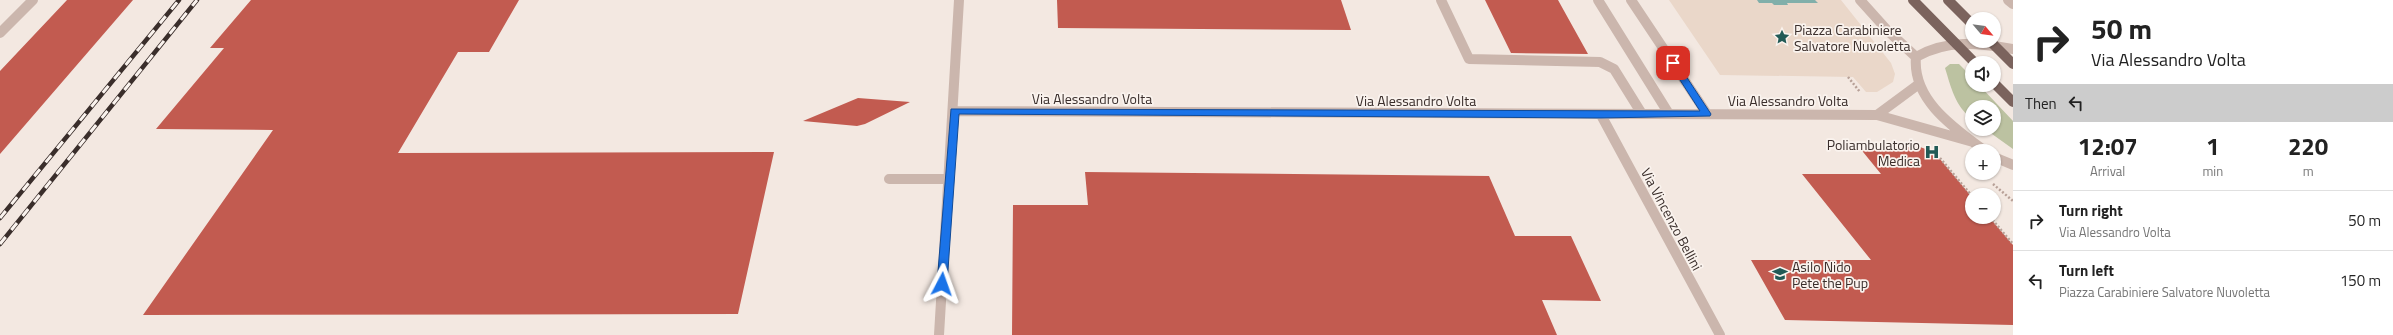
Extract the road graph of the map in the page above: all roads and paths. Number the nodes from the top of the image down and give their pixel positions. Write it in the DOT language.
graph roads {
  1 [pos="33,0"];
  2 [pos="959,0"];
  3 [pos="1441,0"];
  4 [pos="1598,0"];
  5 [pos="1631,0"];
  6 [pos="1860,0"];
  7 [pos="1913,0"];
  8 [pos="1948,0"];
  9 [pos="2008,0"];
  10 [pos="2013,4"];
  11 [pos="1965,17"];
  12 [pos="0,33"];
  13 [pos="1956,44"];
  14 [pos="1965,44"];
  15 [pos="2001,46"];
  16 [pos="1997,48"];
  17 [pos="2013,49"];
  18 [pos="1968,56"];
  19 [pos="1916,57"];
  20 [pos="2013,64"];
  21 [pos="1919,84"];
  22 [pos="2001,90"];
  23 [pos="2013,102"];
  24 [pos="954,111"];
  25 [pos="1642,114"];
  26 [pos="1669,114"];
  27 [pos="1707,114"];
  28 [pos="1877,114"];
  29 [pos="1601,115"];
  30 [pos="1973,142"];
  31 [pos="1976,144"];
  32 [pos="1938,155"];
  33 [pos="2001,160"];
  34 [pos="2013,165"];
  35 [pos="889,179"];
  36 [pos="949,179"];
  37 [pos="1991,182"];
  38 [pos="1965,188"];
  39 [pos="2013,201"];
  40 [pos="1996,224"];
  41 [pos="2013,244"];
  42 [pos="939,335"];
  43 [pos="1720,335"];
  1 -- 12 [label="street"];
  2 -- 24 [label="street"];
  3 -- 25 [label="street"];
  4 -- 26 [label="street"];
  5 -- 27 [label="street"];
  6 -- 19 [label="street"];
  7 -- 13 [label="main road"];
  8 -- 11 [label="main road"];
  9 -- 10 [label="street"];
  13 -- 14 [label="street"];
  13 -- 18 [label="main road"];
  13 -- 19 [label="street"];
  15 -- 17 [label="street"];
  16 -- 20 [label="main road"];
  19 -- 21 [label="street"];
  21 -- 28 [label="street"];
  21 -- 30 [label="street"];
  22 -- 23 [label="main road"];
  24 -- 29 [label="street, Via Alessandro Volta"];
  24 -- 36 [label="street"];
  25 -- 26 [label="street, Via Alessandro Volta"];
  25 -- 29 [label="street, Via Alessandro Volta"];
  26 -- 27 [label="street, Via Alessandro Volta"];
  27 -- 28 [label="street, Via Alessandro Volta"];
  28 -- 30 [label="street, Via Alessandro Volta"];
  29 -- 43 [label="street, Via Vincenzo Bellini"];
  30 -- 31 [label="street"];
  32 -- 38 [label="path"];
  33 -- 34 [label="street"];
  35 -- 36 [label="street"];
  36 -- 42 [label="street"];
  37 -- 39 [label="path"];
  40 -- 41 [label="path"];
}
